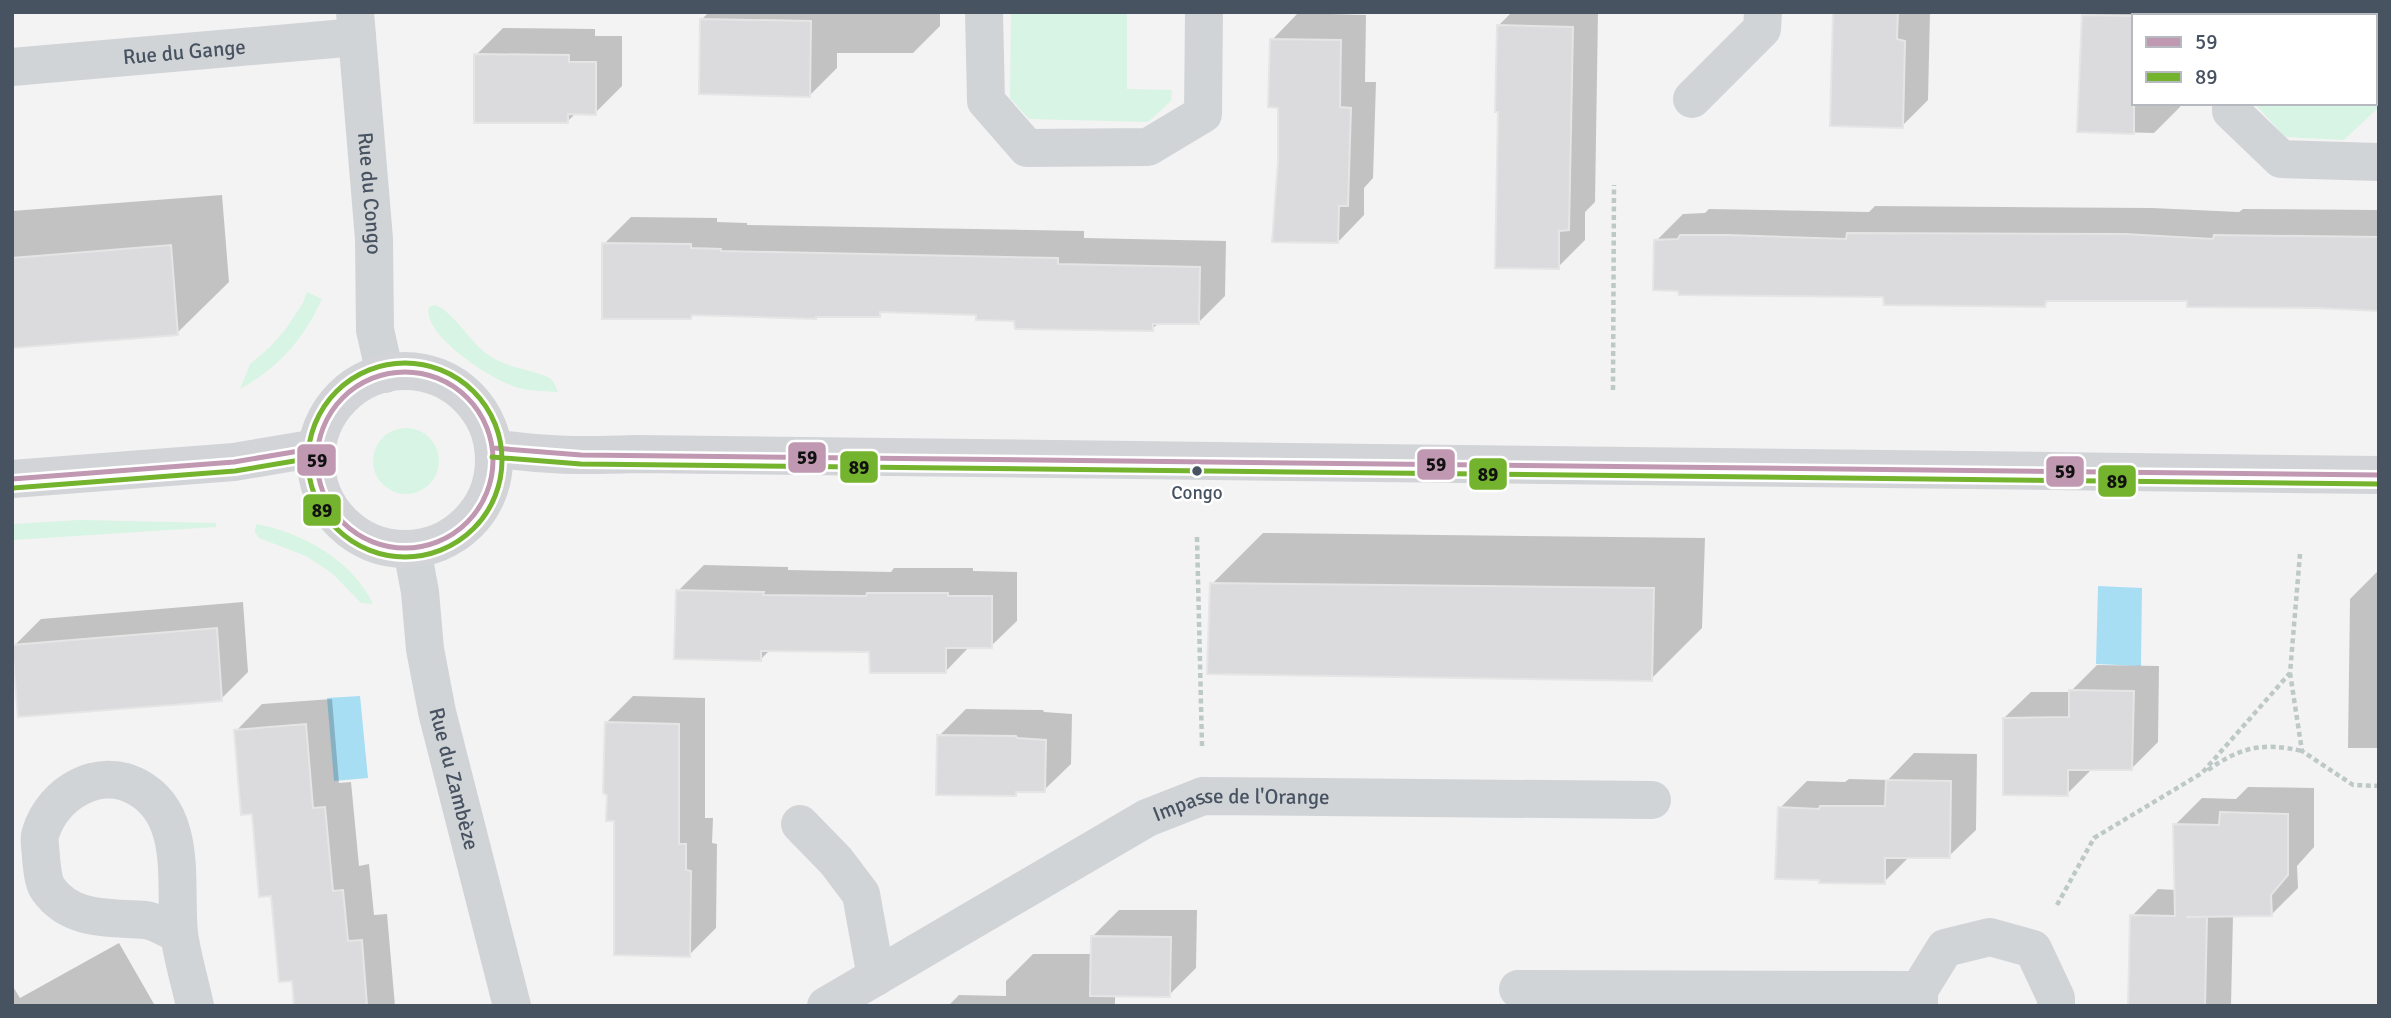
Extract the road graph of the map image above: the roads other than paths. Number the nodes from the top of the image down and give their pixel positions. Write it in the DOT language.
graph roads {
  1 [pos="984,12"];
  2 [pos="1204,12"];
  3 [pos="1763,12"];
  4 [pos="356,25"];
  5 [pos="12,67"];
  6 [pos="1692,99"];
  7 [pos="2231,105"];
  8 [pos="2379,162"];
  9 [pos="385,374"];
  10 [pos="317,448"];
  11 [pos="493,448"];
  12 [pos="2379,475"];
  13 [pos="12,479"];
  14 [pos="412,549"];
  15 [pos="1652,800"];
  16 [pos="800,824"];
  17 [pos="179,934"];
  18 [pos="876,977"];
  19 [pos="1518,989"];
  20 [pos="1919,998"];
  21 [pos="195,1006"];
  22 [pos="512,1006"];
  23 [pos="826,1006"];
  24 [pos="2056,1006"];
  1 -- 2 [label="street"];
  3 -- 6 [label="street"];
  4 -- 5 [label="street, Rue du Gange"];
  4 -- 9 [label="street, Rue du Congo"];
  7 -- 8 [label="street"];
  9 -- 10 [label="street"];
  9 -- 11 [label="street"];
  10 -- 13 [label="street"];
  10 -- 14 [label="street"];
  11 -- 12 [label="street"];
  11 -- 14 [label="street"];
  14 -- 22 [label="street, Rue du Zambèze"];
  15 -- 18 [label="street, Impasse de l'Orange"];
  16 -- 18 [label="street"];
  17 -- 17 [label="street"];
  17 -- 21 [label="street"];
  18 -- 23 [label="street, Impasse de l'Orange"];
  19 -- 20 [label="street"];
  20 -- 24 [label="street"];
}
